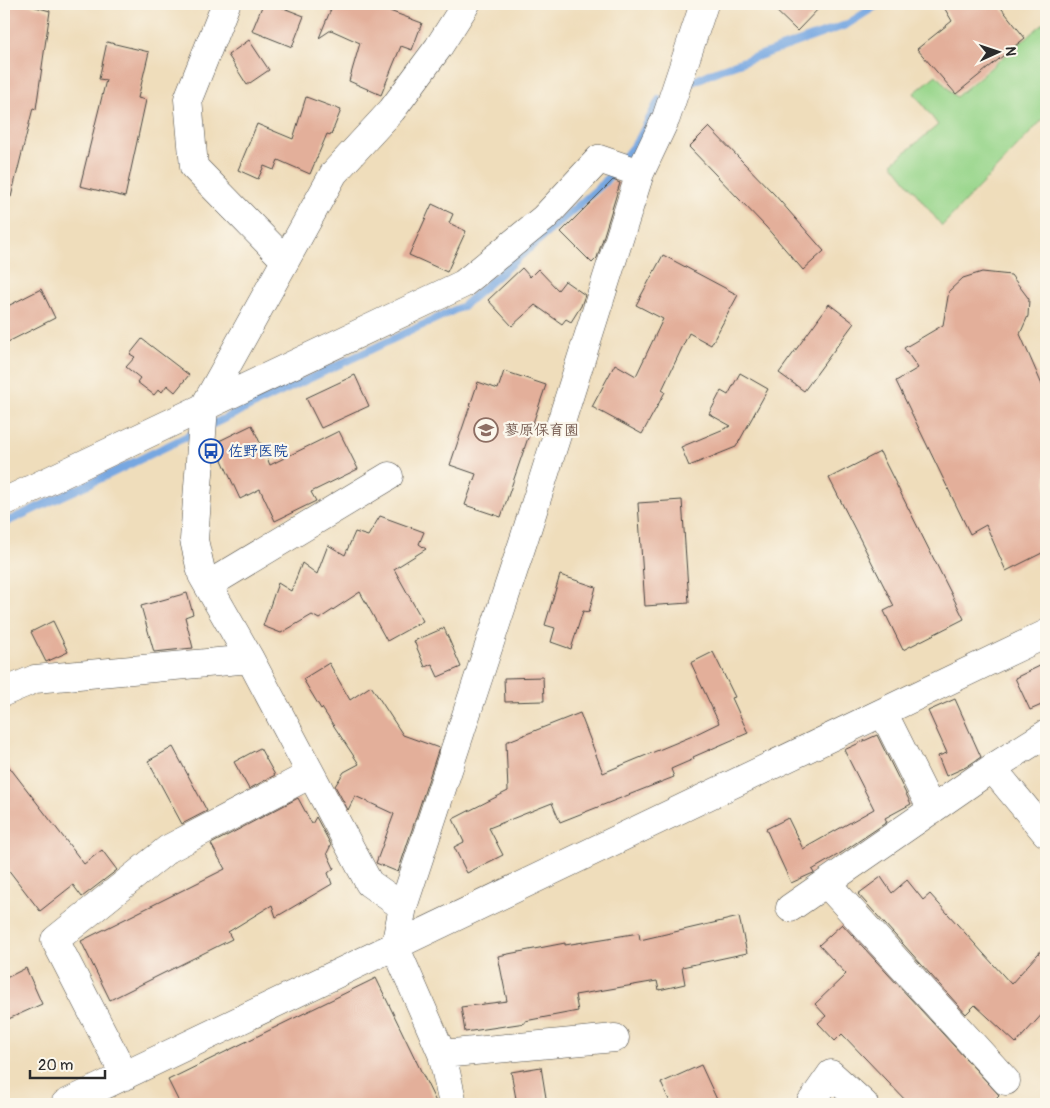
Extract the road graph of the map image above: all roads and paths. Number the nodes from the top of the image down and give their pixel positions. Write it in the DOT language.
graph roads {
  1 [pos="226,4"];
  2 [pos="466,4"];
  3 [pos="704,4"];
  4 [pos="640,173"];
  5 [pos="285,260"];
  6 [pos="204,407"];
  7 [pos="389,476"];
  8 [pos="4,502"];
  9 [pos="208,585"];
  10 [pos="1046,634"];
  11 [pos="250,659"];
  12 [pos="4,692"];
  13 [pos="884,712"];
  14 [pos="1046,734"];
  15 [pos="992,768"];
  16 [pos="311,774"];
  17 [pos="932,810"];
  18 [pos="1046,833"];
  19 [pos="826,884"];
  20 [pos="403,907"];
  21 [pos="790,908"];
  22 [pos="395,946"];
  23 [pos="615,1038"];
  24 [pos="442,1054"];
  25 [pos="125,1076"];
  26 [pos="1006,1081"];
  27 [pos="65,1104"];
  28 [pos="453,1104"];
  29 [pos="810,1104"];
  30 [pos="864,1104"];
  1 -- 5 [label="street"];
  2 -- 5 [label="street"];
  3 -- 4 [label="street"];
  4 -- 6 [label="street"];
  4 -- 20 [label="street"];
  5 -- 6 [label="street"];
  6 -- 8 [label="street"];
  6 -- 9 [label="street"];
  7 -- 9 [label="street"];
  9 -- 11 [label="street"];
  10 -- 13 [label="street"];
  11 -- 12 [label="street"];
  11 -- 16 [label="street"];
  13 -- 17 [label="street"];
  13 -- 22 [label="street"];
  14 -- 15 [label="street"];
  15 -- 17 [label="street"];
  15 -- 18 [label="street"];
  16 -- 20 [label="street"];
  16 -- 25 [label="street"];
  17 -- 19 [label="street"];
  19 -- 21 [label="street"];
  19 -- 26 [label="street"];
  20 -- 22 [label="street"];
  22 -- 24 [label="street"];
  22 -- 25 [label="street"];
  23 -- 24 [label="street"];
  24 -- 28 [label="street"];
  25 -- 27 [label="street"];
  29 -- 30 [label="street"];
}
